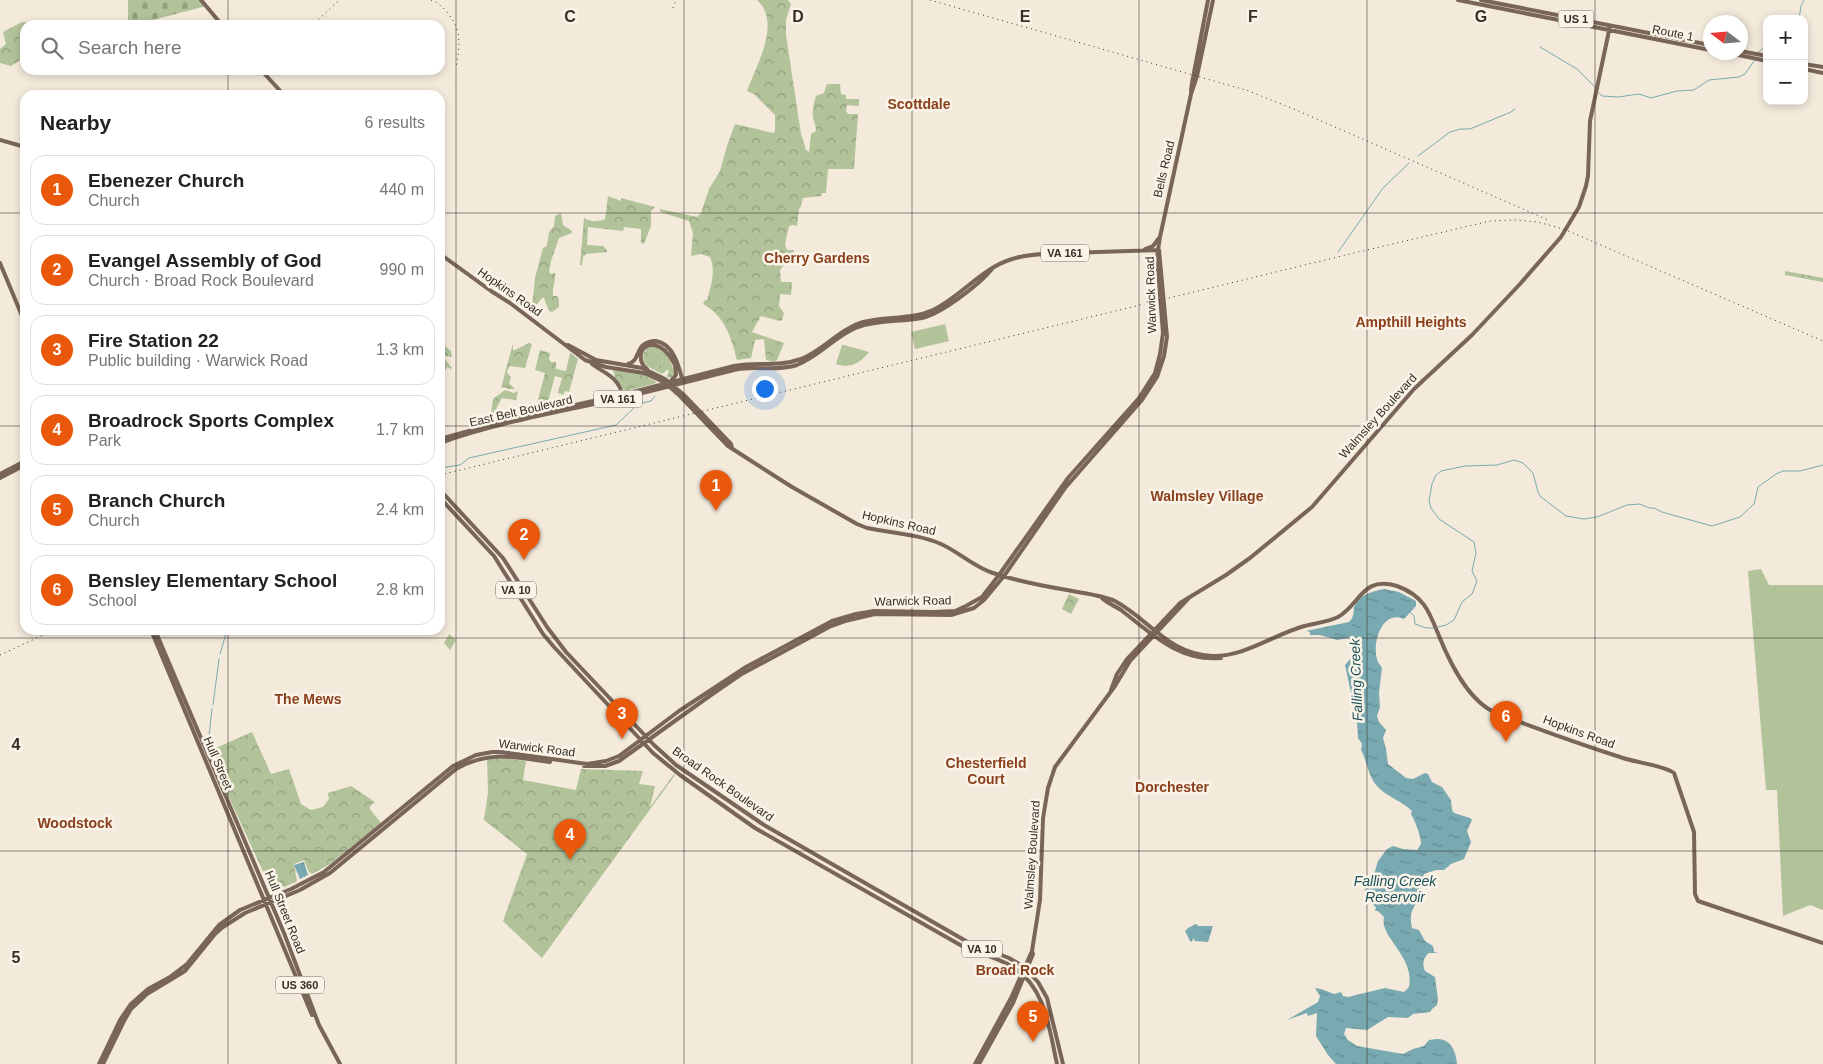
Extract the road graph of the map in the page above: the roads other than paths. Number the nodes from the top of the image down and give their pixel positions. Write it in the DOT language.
graph roads {
  1 [pos="201,0"];
  2 [pos="1208,0"];
  3 [pos="1213,0"];
  4 [pos="1458,0"];
  5 [pos="1481,0"];
  6 [pos="218,20"];
  7 [pos="1610,28"];
  8 [pos="1634,33"];
  9 [pos="1703,43"];
  10 [pos="1703,48"];
  11 [pos="1748,52"];
  12 [pos="1763,55"];
  13 [pos="1748,57"];
  14 [pos="1763,60"];
  15 [pos="1808,65"];
  16 [pos="1823,68"];
  17 [pos="1808,70"];
  18 [pos="1823,73"];
  19 [pos="265,75"];
  20 [pos="279,90"];
  21 [pos="1191,94"];
  22 [pos="0,140"];
  23 [pos="20,146"];
  24 [pos="1160,237"];
  25 [pos="1143,250"];
  26 [pos="1159,250"];
  27 [pos="445,258"];
  28 [pos="0,263"];
  29 [pos="994,267"];
  30 [pos="20,310"];
  31 [pos="886,319"];
  32 [pos="892,322"];
  33 [pos="568,346"];
  34 [pos="639,352"];
  35 [pos="588,361"];
  36 [pos="623,365"];
  37 [pos="677,365"];
  38 [pos="636,369"];
  39 [pos="649,372"];
  40 [pos="693,376"];
  41 [pos="682,381"];
  42 [pos="669,383"];
  43 [pos="623,396"];
  44 [pos="445,438"];
  45 [pos="445,442"];
  46 [pos="20,464"];
  47 [pos="20,468"];
  48 [pos="0,474"];
  49 [pos="0,478"];
  50 [pos="445,495"];
  51 [pos="445,503"];
  52 [pos="1002,575"];
  53 [pos="1154,633"];
  54 [pos="155,635"];
  55 [pos="155,635"];
  56 [pos="645,736"];
  57 [pos="641,740"];
  58 [pos="649,740"];
  59 [pos="644,744"];
  60 [pos="248,850"];
  61 [pos="270,900"];
  62 [pos="265,902"];
  63 [pos="1823,943"];
  64 [pos="1026,969"];
  65 [pos="1023,975"];
  66 [pos="99,1064"];
  67 [pos="103,1064"];
  68 [pos="338,1064"];
  69 [pos="974,1064"];
  70 [pos="979,1064"];
  71 [pos="1057,1064"];
  72 [pos="1063,1064"];
  1 -- 6 [label="main road"];
  2 -- 21 [label="main road, Bells Road"];
  3 -- 21 [label="main road, Bells Road"];
  4 -- 7 [label="main road, US 1"];
  5 -- 7 [label="main road, US 1"];
  7 -- 8 [label="main road, US 1"];
  7 -- 53 [label="main road, Walmsley Boulevard"];
  8 -- 9 [label="main road, Route 1 / US 1"];
  8 -- 10 [label="main road, Route 1 / US 1"];
  11 -- 12 [label="main road"];
  13 -- 14 [label="main road"];
  15 -- 16 [label="main road"];
  17 -- 18 [label="main road"];
  19 -- 20 [label="main road"];
  21 -- 24 [label="main road, Bells Road"];
  22 -- 23 [label="main road"];
  24 -- 25 [label="main road"];
  24 -- 26 [label="main road, Bells Road"];
  25 -- 26 [label="main road, East Belt Boulevard / VA 161"];
  25 -- 29 [label="main road, East Belt Boulevard / VA 161"];
  26 -- 52 [label="main road, Warwick Road"];
  27 -- 33 [label="main road, Hopkins Road"];
  28 -- 30 [label="main road"];
  29 -- 31 [label="main road, East Belt Boulevard / VA 161"];
  29 -- 32 [label="main road, East Belt Boulevard / VA 161"];
  31 -- 32 [label="main road"];
  31 -- 40 [label="main road, East Belt Boulevard / VA 161"];
  32 -- 41 [label="main road, East Belt Boulevard / VA 161"];
  33 -- 35 [label="main road, Hopkins Road"];
  33 -- 36 [label="main road, Hopkins Road"];
  34 -- 36 [label="main road"];
  34 -- 37 [label="main road"];
  34 -- 38 [label="main road"];
  35 -- 38 [label="main road, Hopkins Road"];
  35 -- 43 [label="main road"];
  36 -- 38 [label="main road, Hopkins Road"];
  37 -- 39 [label="main road"];
  37 -- 40 [label="main road"];
  37 -- 41 [label="main road"];
  37 -- 42 [label="main road"];
  38 -- 39 [label="main road, Hopkins Road"];
  39 -- 52 [label="main road, Hopkins Road"];
  40 -- 41 [label="main road, East Belt Boulevard / VA 161"];
  41 -- 42 [label="main road, East Belt Boulevard / VA 161"];
  41 -- 43 [label="main road, East Belt Boulevard / VA 161"];
  42 -- 43 [label="main road, East Belt Boulevard / VA 161"];
  43 -- 44 [label="main road, East Belt Boulevard / VA 161"];
  43 -- 45 [label="main road, East Belt Boulevard / VA 161"];
  46 -- 48 [label="main road"];
  47 -- 49 [label="main road"];
  50 -- 56 [label="main road, Broad Rock Boulevard / VA 10"];
  51 -- 57 [label="main road, Broad Rock Boulevard / VA 10"];
  52 -- 53 [label="main road, Hopkins Road"];
  52 -- 56 [label="main road, Warwick Road"];
  52 -- 58 [label="main road, Warwick Road"];
  53 -- 63 [label="main road, Hopkins Road"];
  53 -- 64 [label="main road, Walmsley Boulevard"];
  54 -- 60 [label="main road, Hull Street / US 360"];
  55 -- 62 [label="main road, Hull Street / US 360"];
  56 -- 57 [label="main road, Warwick Road"];
  56 -- 58 [label="main road, Broad Rock Boulevard / VA 10"];
  57 -- 59 [label="main road, Broad Rock Boulevard / VA 10"];
  57 -- 61 [label="main road, Warwick Road"];
  58 -- 59 [label="main road, Warwick Road"];
  58 -- 64 [label="main road, Broad Rock Boulevard / VA 10"];
  59 -- 61 [label="main road, Warwick Road"];
  59 -- 65 [label="main road, Broad Rock Boulevard / VA 10"];
  60 -- 61 [label="main road, Hull Street Road / US 360"];
  61 -- 62 [label="main road, Warwick Road"];
  61 -- 68 [label="main road, Hull Street Road / US 360"];
  62 -- 66 [label="main road, Warwick Road"];
  62 -- 67 [label="main road, Warwick Road"];
  62 -- 68 [label="main road, Hull Street Road / US 360"];
  64 -- 65 [label="main road, Walmsley Boulevard"];
  64 -- 72 [label="main road, VA 10"];
  65 -- 69 [label="main road, Walmsley Boulevard"];
  65 -- 70 [label="main road, Walmsley Boulevard"];
  65 -- 71 [label="main road, VA 10"];
}
